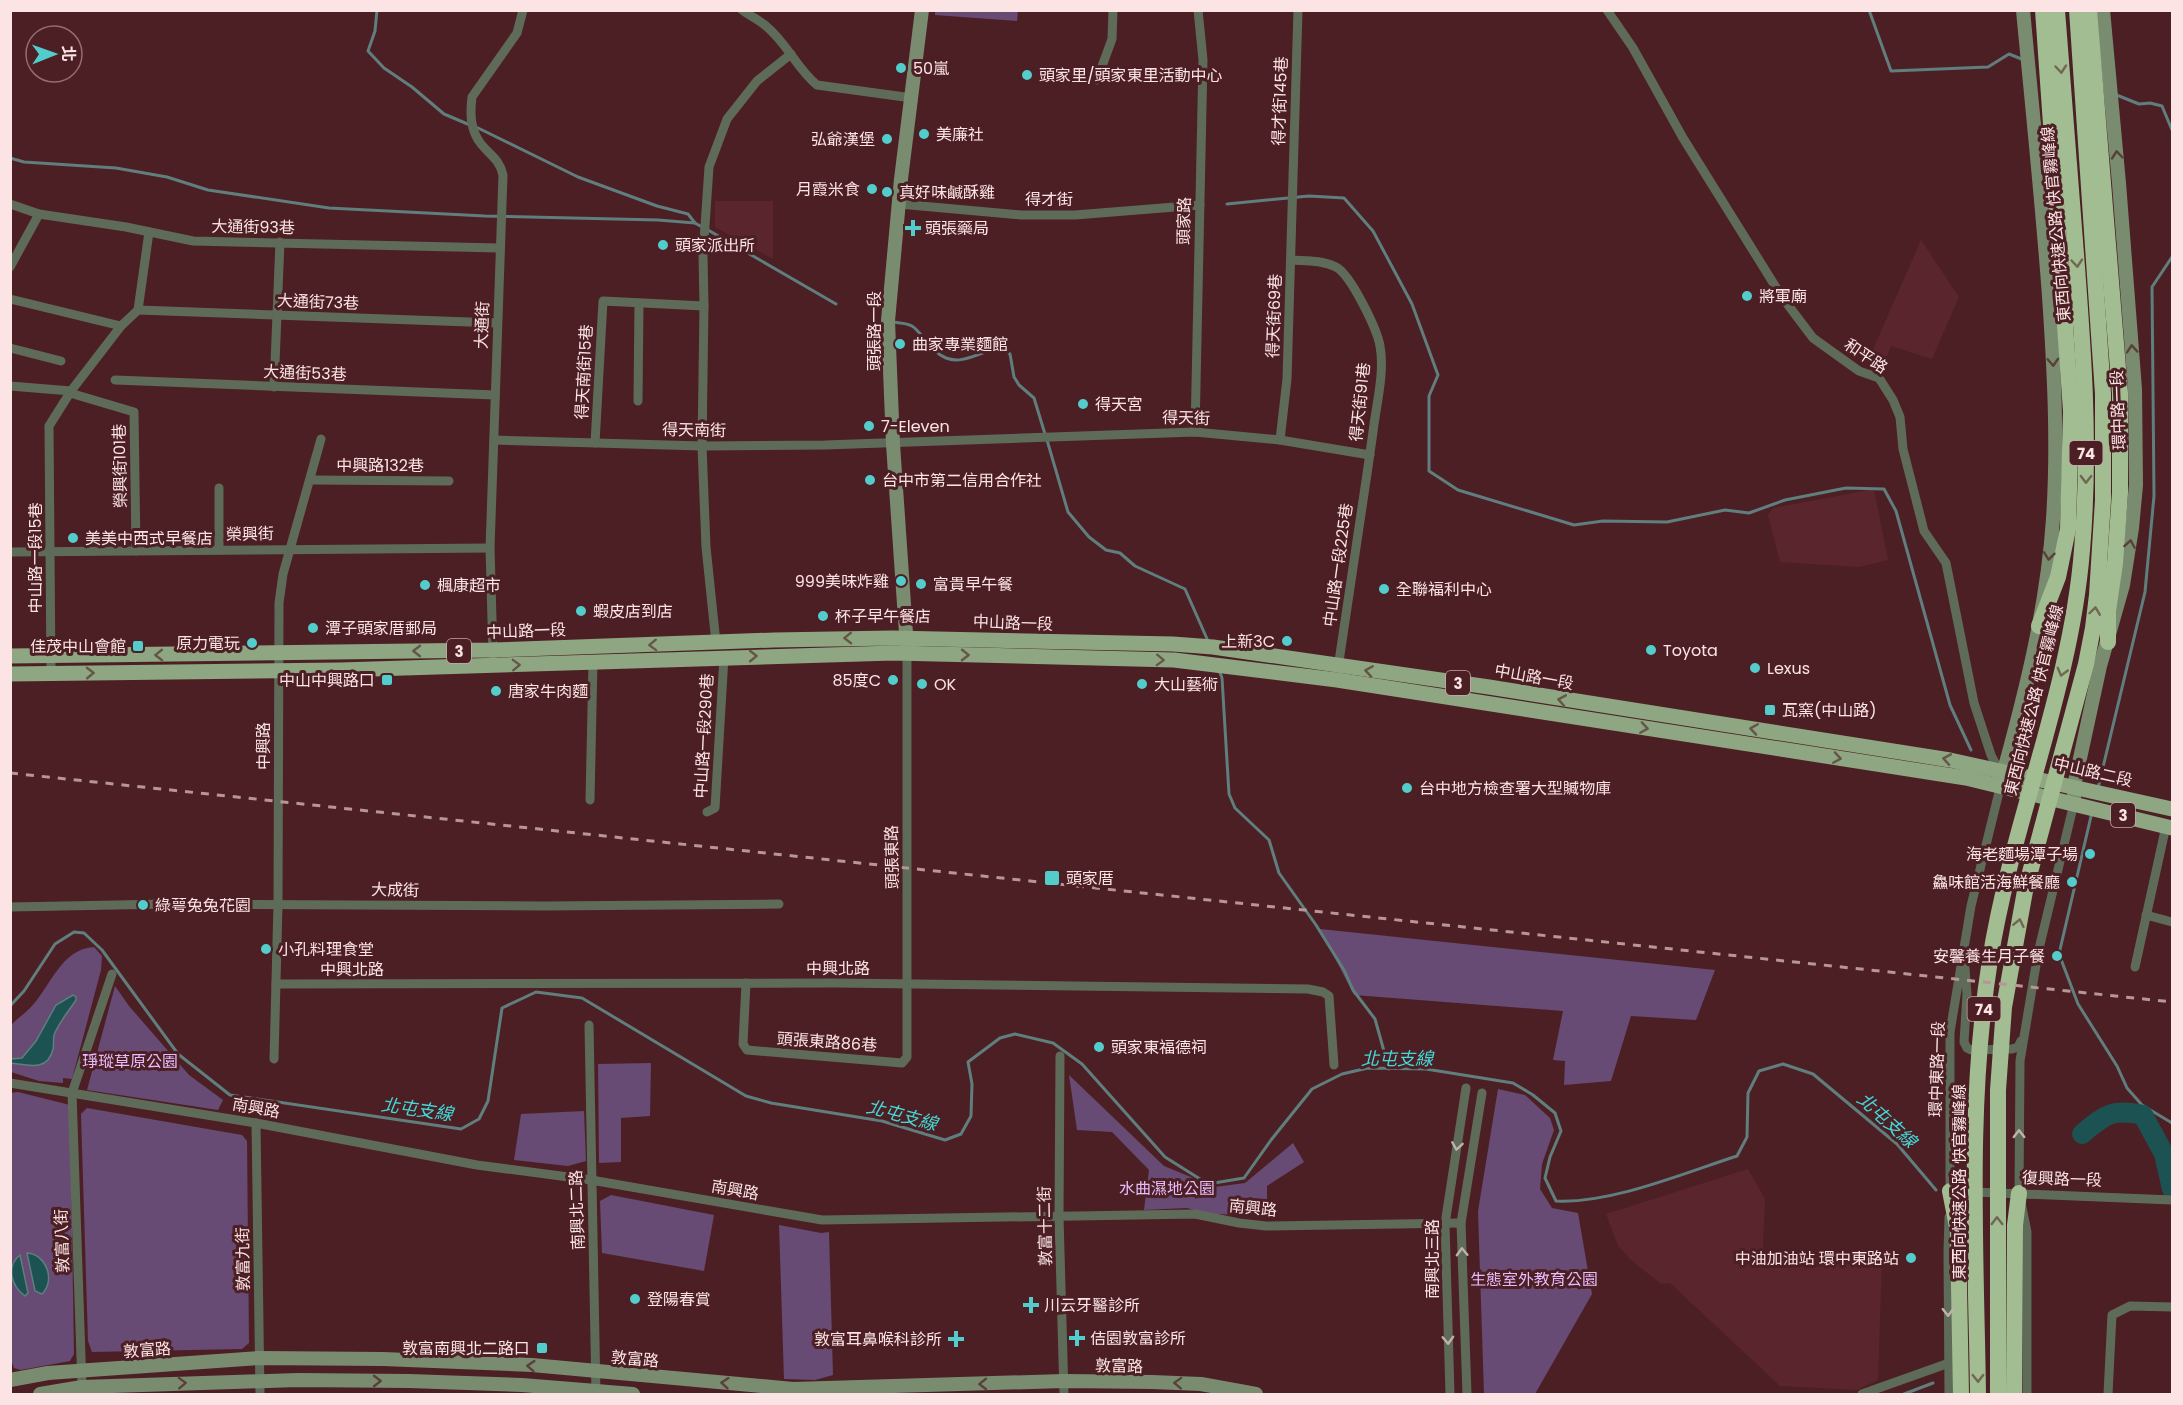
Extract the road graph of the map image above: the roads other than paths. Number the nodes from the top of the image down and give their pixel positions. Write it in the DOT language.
graph roads {
  1 [pos="523,10"];
  2 [pos="742,10"];
  3 [pos="922,10"];
  4 [pos="1113,10"];
  5 [pos="1198,10"];
  6 [pos="1298,10"];
  7 [pos="1607,10"];
  8 [pos="2024,10"];
  9 [pos="2043,10"];
  10 [pos="2057,10"];
  11 [pos="2077,10"];
  12 [pos="2089,10"];
  13 [pos="2103,10"];
  14 [pos="791,54"];
  15 [pos="1096,80"];
  16 [pos="912,98"];
  17 [pos="2119,183"];
  18 [pos="2040,190"];
  19 [pos="1292,193"];
  20 [pos="10,204"];
  21 [pos="899,204"];
  22 [pos="1200,205"];
  23 [pos="39,214"];
  24 [pos="149,232"];
  25 [pos="280,242"];
  26 [pos="500,248"];
  27 [pos="1291,260"];
  28 [pos="10,267"];
  29 [pos="11,301"];
  30 [pos="639,303"];
  31 [pos="704,306"];
  32 [pos="138,310"];
  33 [pos="277,316"];
  34 [pos="497,323"];
  35 [pos="121,326"];
  36 [pos="10,348"];
  37 [pos="61,361"];
  38 [pos="115,380"];
  39 [pos="10,386"];
  40 [pos="274,387"];
  41 [pos="70,392"];
  42 [pos="495,395"];
  43 [pos="638,401"];
  44 [pos="1195,432"];
  45 [pos="321,439"];
  46 [pos="494,440"];
  47 [pos="1280,440"];
  48 [pos="595,443"];
  49 [pos="893,444"];
  50 [pos="702,446"];
  51 [pos="1370,455"];
  52 [pos="310,480"];
  53 [pos="449,481"];
  54 [pos="219,488"];
  55 [pos="490,548"];
  56 [pos="290,549"];
  57 [pos="219,550"];
  58 [pos="136,551"];
  59 [pos="10,552"];
  60 [pos="50,552"];
  61 [pos="2039,626"];
  62 [pos="2108,642"];
  63 [pos="716,643"];
  64 [pos="907,645"];
  65 [pos="278,652"];
  66 [pos="10,656"];
  67 [pos="50,657"];
  68 [pos="724,657"];
  69 [pos="493,658"];
  70 [pos="593,662"];
  71 [pos="278,670"];
  72 [pos="1337,673"];
  73 [pos="10,674"];
  74 [pos="51,674"];
  75 [pos="2002,777"];
  76 [pos="2074,786"];
  77 [pos="590,800"];
  78 [pos="2074,803"];
  79 [pos="2172,809"];
  80 [pos="707,812"];
  81 [pos="2169,827"];
  82 [pos="278,904"];
  83 [pos="779,904"];
  84 [pos="10,907"];
  85 [pos="2146,915"];
  86 [pos="2172,922"];
  87 [pos="1964,954"];
  88 [pos="2134,967"];
  89 [pos="112,974"];
  90 [pos="746,983"];
  91 [pos="276,984"];
  92 [pos="908,984"];
  93 [pos="589,1025"];
  94 [pos="2023,1038"];
  95 [pos="1060,1056"];
  96 [pos="274,1059"];
  97 [pos="905,1061"];
  98 [pos="1334,1065"];
  99 [pos="10,1083"];
  100 [pos="1466,1088"];
  101 [pos="72,1093"];
  102 [pos="1482,1093"];
  103 [pos="256,1123"];
  104 [pos="591,1180"];
  105 [pos="1950,1191"];
  106 [pos="2019,1192"];
  107 [pos="2172,1200"];
  108 [pos="1059,1217"];
  109 [pos="1461,1223"];
  110 [pos="1445,1224"];
  111 [pos="2172,1307"];
  112 [pos="259,1358"];
  113 [pos="1949,1363"];
  114 [pos="82,1371"];
  115 [pos="597,1372"];
  116 [pos="10,1380"];
  117 [pos="82,1387"];
  118 [pos="260,1388"];
  119 [pos="1064,1388"];
  120 [pos="793,1392"];
  121 [pos="596,1393"];
  122 [pos="40,1395"];
  123 [pos="633,1395"];
  124 [pos="1256,1395"];
  125 [pos="1450,1395"];
  126 [pos="1467,1395"];
  127 [pos="1862,1395"];
  128 [pos="1949,1395"];
  129 [pos="1961,1395"];
  130 [pos="1978,1395"];
  131 [pos="1998,1395"];
  132 [pos="2014,1395"];
  133 [pos="2027,1395"];
  134 [pos="2108,1395"];
  1 -- 26 [label="street, 大通街"];
  2 -- 14 [label="street"];
  3 -- 16 [label="street, 頭張路一段"];
  4 -- 15 [label="street"];
  5 -- 22 [label="street, 頭家路"];
  6 -- 19 [label="street, 得才街145巷"];
  7 -- 75 [label="street, 和平路"];
  8 -- 18 [label="street"];
  9 -- 61 [label="highway"];
  10 -- 130 [label="highway, 東西向快速公路 快官霧峰線 / 74, one-way"];
  131 -- 11 [label="highway, 74, one-way"];
  12 -- 62 [label="highway"];
  17 -- 13 [label="street, 環中路一段, one-way"];
  14 -- 16 [label="street"];
  14 -- 31 [label="street"];
  16 -- 21 [label="street, 頭張路一段"];
  17 -- 18 [label="street"];
  62 -- 17 [label="street, 環中路一段, one-way"];
  18 -- 61 [label="street, one-way"];
  19 -- 27 [label="street, 得天街69巷"];
  20 -- 23 [label="street, 大通街93巷"];
  21 -- 22 [label="street, 得才街"];
  21 -- 49 [label="street, 頭張路一段"];
  22 -- 44 [label="street, 頭家路"];
  23 -- 24 [label="street, 大通街93巷"];
  23 -- 28 [label="street"];
  24 -- 25 [label="street, 大通街93巷"];
  24 -- 32 [label="street"];
  25 -- 26 [label="street, 大通街93巷"];
  25 -- 33 [label="street"];
  26 -- 34 [label="street, 大通街"];
  27 -- 47 [label="street, 得天街69巷"];
  27 -- 51 [label="street, 得天街91巷"];
  29 -- 35 [label="street"];
  30 -- 31 [label="street"];
  30 -- 43 [label="street"];
  30 -- 48 [label="street, 得天南街15巷"];
  31 -- 50 [label="street"];
  32 -- 33 [label="street, 大通街73巷"];
  32 -- 35 [label="street, 中山路一段15巷"];
  33 -- 34 [label="street, 大通街73巷"];
  33 -- 40 [label="street"];
  34 -- 42 [label="street, 大通街"];
  35 -- 41 [label="street, 中山路一段15巷"];
  36 -- 37 [label="street"];
  38 -- 40 [label="street, 大通街53巷"];
  39 -- 41 [label="street"];
  40 -- 42 [label="street, 大通街53巷"];
  41 -- 58 [label="street, 榮興街101巷"];
  41 -- 60 [label="street, 中山路一段15巷"];
  42 -- 46 [label="street, 大通街"];
  44 -- 47 [label="street, 得天街"];
  44 -- 49 [label="street, 得天街"];
  45 -- 52 [label="street, 中興路"];
  46 -- 48 [label="street, 得天南街"];
  46 -- 55 [label="street, 大通街"];
  47 -- 51 [label="street, 得天街"];
  48 -- 50 [label="street, 得天南街"];
  49 -- 50 [label="street, 得天南街"];
  49 -- 64 [label="street, 頭張路一段"];
  50 -- 63 [label="street"];
  51 -- 72 [label="street, 中山路一段225巷"];
  52 -- 53 [label="street, 中興路132巷"];
  52 -- 56 [label="street, 中興路"];
  54 -- 57 [label="street"];
  55 -- 56 [label="street, 榮興街"];
  55 -- 69 [label="street, 大通街"];
  56 -- 57 [label="street, 榮興街"];
  56 -- 65 [label="street, 中興路"];
  57 -- 58 [label="street, 榮興街"];
  58 -- 60 [label="street, 榮興街"];
  59 -- 60 [label="street, 榮興街"];
  60 -- 67 [label="street, 中山路一段15巷"];
  61 -- 75 [label="street"];
  62 -- 76 [label="street, 環中路一段"];
  64 -- 63 [label="main road, 中山路一段 / 3, one-way"];
  63 -- 69 [label="main road, 中山路一段 / 3, one-way"];
  68 -- 64 [label="main road, 中山路一段 / 3, one-way"];
  64 -- 72 [label="main road, 中山路一段 / 3"];
  64 -- 92 [label="street, 頭張東路"];
  65 -- 67 [label="main road, 中山路一段 / 3, one-way"];
  69 -- 65 [label="main road, 中山路一段 / 3, one-way"];
  65 -- 71 [label="street, 中興路"];
  66 -- 67 [label="main road, 中山路一段 / 3"];
  67 -- 74 [label="street, 中山路一段15巷"];
  68 -- 70 [label="main road, 中山路一段 / 3"];
  68 -- 80 [label="street, 中山路一段290巷"];
  69 -- 70 [label="main road, 中山路一段 / 3, one-way"];
  69 -- 71 [label="main road, 中山路一段 / 3"];
  70 -- 77 [label="street"];
  74 -- 71 [label="main road, 中山路一段 / 3, one-way"];
  71 -- 82 [label="street, 中興路"];
  72 -- 75 [label="main road, 中山路一段 / 3"];
  73 -- 74 [label="main road, 中山路一段 / 3"];
  75 -- 76 [label="main road, 中山路二段 / 3"];
  75 -- 78 [label="main road, 中山路二段 / 3"];
  75 -- 87 [label="street, 環中東路一段"];
  76 -- 78 [label="street, 環中路一段"];
  76 -- 79 [label="main road, 中山路二段 / 3"];
  78 -- 81 [label="main road, 中山路二段 / 3"];
  78 -- 94 [label="street"];
  81 -- 85 [label="street"];
  82 -- 83 [label="street, 大成街"];
  82 -- 84 [label="street, 大成街"];
  82 -- 91 [label="street, 中興路"];
  85 -- 86 [label="street"];
  85 -- 88 [label="street"];
  87 -- 94 [label="street"];
  87 -- 105 [label="street, 環中東路一段"];
  89 -- 101 [label="street"];
  90 -- 91 [label="street, 中興北路"];
  90 -- 92 [label="street, 中興北路"];
  90 -- 97 [label="street, 頭張東路86巷"];
  91 -- 96 [label="street, 中興路"];
  92 -- 97 [label="street, 頭張東路"];
  92 -- 98 [label="street, 中興北路"];
  93 -- 104 [label="street, 南興北二路"];
  106 -- 94 [label="street, one-way"];
  95 -- 108 [label="street, 敦富十二街"];
  99 -- 101 [label="street, 南興路"];
  100 -- 110 [label="street, 南興北三路, one-way"];
  101 -- 103 [label="street, 南興路"];
  101 -- 114 [label="street, 敦富八街"];
  102 -- 109 [label="street, 南興北三路"];
  103 -- 104 [label="street, 南興路"];
  103 -- 112 [label="street, 敦富九街"];
  104 -- 108 [label="street, 南興路"];
  104 -- 115 [label="street, 南興北二路"];
  105 -- 106 [label="street, 復興路一段"];
  105 -- 113 [label="street, 環中東路一段, one-way"];
  105 -- 129 [label="highway"];
  106 -- 107 [label="street, 復興路一段"];
  106 -- 132 [label="highway"];
  106 -- 133 [label="street"];
  108 -- 110 [label="street, 南興路"];
  108 -- 119 [label="street, 敦富十二街"];
  109 -- 110 [label="street, 南興路"];
  126 -- 109 [label="street, 南興北三路, one-way"];
  110 -- 125 [label="street, 南興北三路, one-way"];
  111 -- 134 [label="street"];
  112 -- 114 [label="street, 敦富路"];
  115 -- 112 [label="street, 敦富路, one-way"];
  112 -- 118 [label="street, 敦富九街"];
  113 -- 127 [label="street"];
  113 -- 128 [label="street, 環中東路一段"];
  114 -- 116 [label="street, 敦富路"];
  114 -- 117 [label="street, 敦富八街"];
  120 -- 115 [label="street, 敦富路, one-way"];
  115 -- 121 [label="street, 南興北二路"];
  117 -- 118 [label="street, 敦富路, one-way"];
  117 -- 122 [label="street, 敦富路"];
  118 -- 121 [label="street, 敦富路, one-way"];
  119 -- 120 [label="street, 敦富路, one-way"];
  124 -- 119 [label="street, 敦富路, one-way"];
  121 -- 123 [label="street, 敦富路"];
}
